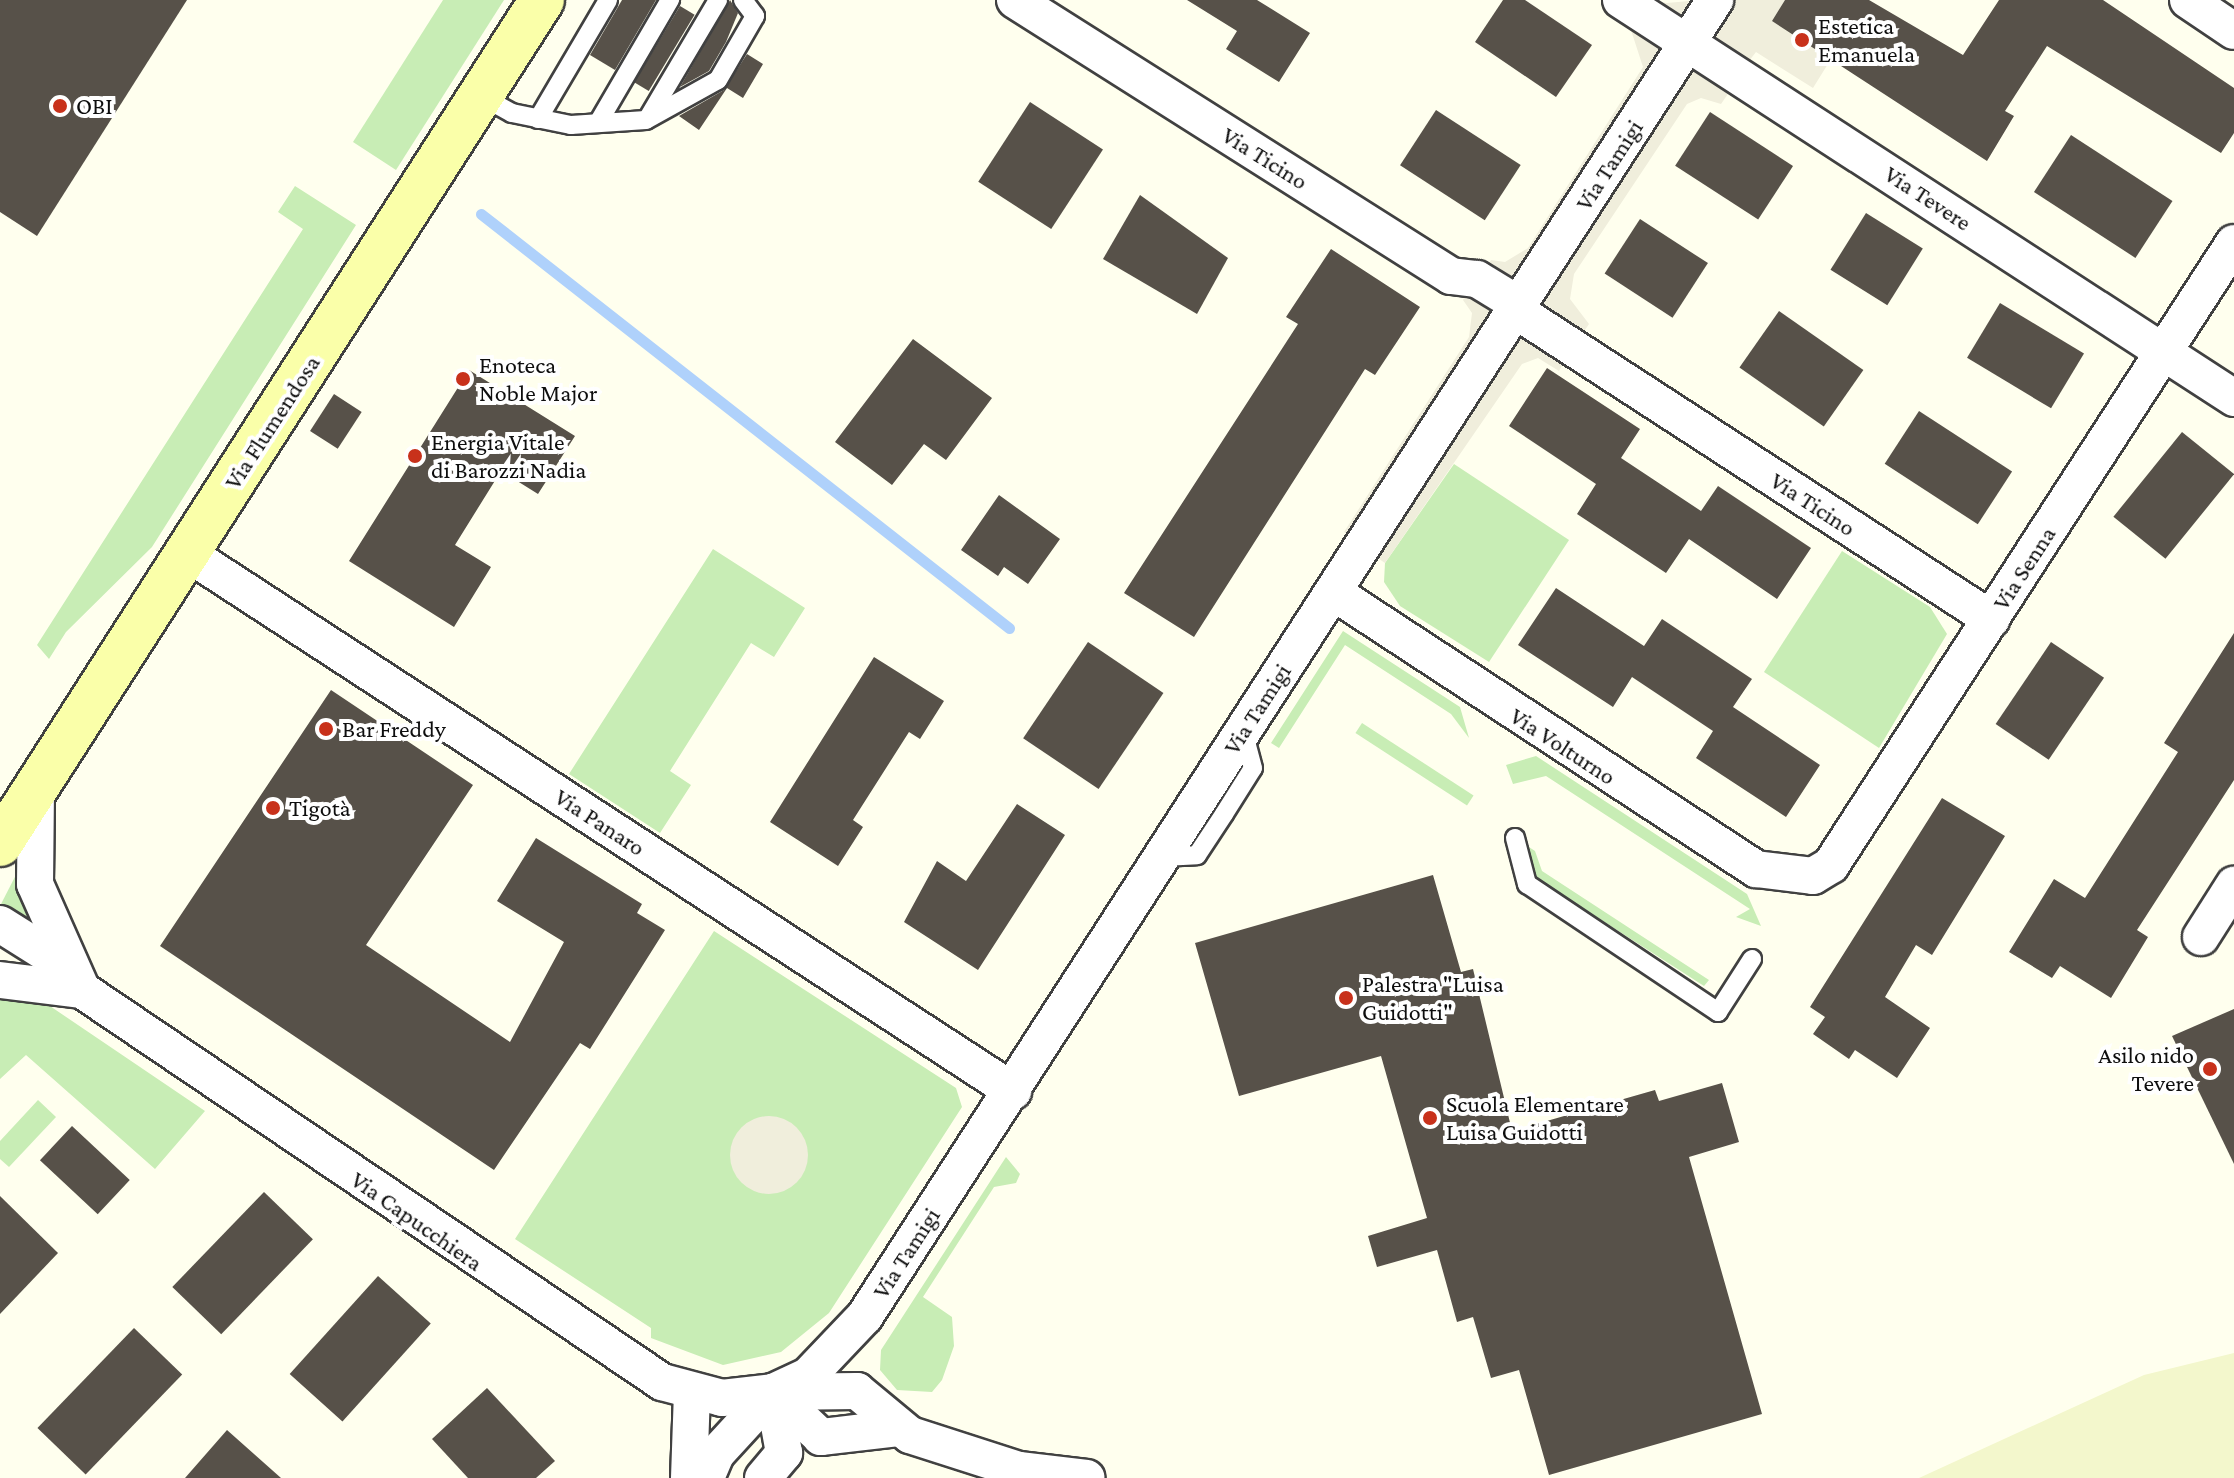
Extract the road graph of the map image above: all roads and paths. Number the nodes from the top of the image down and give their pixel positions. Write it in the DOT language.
graph roads {
  1 [pos="542,0"];
  2 [pos="608,0"];
  3 [pos="670,0"];
  4 [pos="718,0"];
  5 [pos="743,0"];
  6 [pos="1015,0"];
  7 [pos="1621,0"];
  8 [pos="1715,0"];
  9 [pos="2188,0"];
  10 [pos="2234,31"];
  11 [pos="1688,43"];
  12 [pos="481,96"];
  13 [pos="538,119"];
  14 [pos="646,120"];
  15 [pos="598,123"];
  16 [pos="2234,243"];
  17 [pos="1516,307"];
  18 [pos="2164,351"];
  19 [pos="2234,398"];
  20 [pos="187,553"];
  21 [pos="1333,592"];
  22 [pos="1991,619"];
  23 [pos="36,789"];
  24 [pos="0,814"];
  25 [pos="1515,838"];
  26 [pos="0,844"];
  27 [pos="1802,878"];
  28 [pos="2234,885"];
  29 [pos="0,924"];
  30 [pos="2201,937"];
  31 [pos="1752,959"];
  32 [pos="5,977"];
  33 [pos="76,979"];
  34 [pos="1013,1091"];
  35 [pos="773,1392"];
  36 [pos="692,1394"];
  37 [pos="689,1478"];
  38 [pos="706,1478"];
  39 [pos="738,1478"];
  40 [pos="763,1478"];
  41 [pos="1087,1478"];
  1 -- 12 [label="street, Via Flumendosa"];
  2 -- 13 [label="lane"];
  3 -- 15 [label="lane"];
  4 -- 14 [label="lane"];
  5 -- 14 [label="lane"];
  6 -- 17 [label="street, Via Ticino"];
  7 -- 11 [label="street, Via Tevere"];
  8 -- 11 [label="street, Via Tamigi"];
  9 -- 10 [label="street"];
  11 -- 17 [label="street, Via Tamigi"];
  11 -- 18 [label="street, Via Tevere"];
  12 -- 13 [label="lane"];
  12 -- 20 [label="street, Via Flumendosa"];
  13 -- 15 [label="lane"];
  14 -- 15 [label="lane"];
  16 -- 18 [label="street, Via Senna"];
  17 -- 21 [label="street, Via Tamigi"];
  17 -- 22 [label="street, Via Ticino"];
  18 -- 19 [label="street, Via Tevere"];
  18 -- 22 [label="street, Via Senna"];
  20 -- 23 [label="street, Via Flumendosa"];
  20 -- 34 [label="street, Via Panaro"];
  21 -- 27 [label="street, Via Volturno"];
  21 -- 34 [label="street, Via Tamigi"];
  22 -- 27 [label="street, Via Senna"];
  23 -- 24 [label="street"];
  23 -- 26 [label="street, Via Flumendosa"];
  23 -- 33 [label="street"];
  25 -- 31 [label="lane"];
  28 -- 30 [label="street"];
  29 -- 33 [label="street, Via Capucchiera"];
  32 -- 33 [label="street, Via Capucchiera"];
  33 -- 36 [label="street, Via Capucchiera"];
  34 -- 35 [label="street, Via Tamigi"];
  35 -- 36 [label="street, Via Capucchiera"];
  35 -- 38 [label="street"];
  35 -- 39 [label="street"];
  35 -- 40 [label="street"];
  35 -- 41 [label="street, Via Capucchiera"];
  36 -- 37 [label="street"];
}
